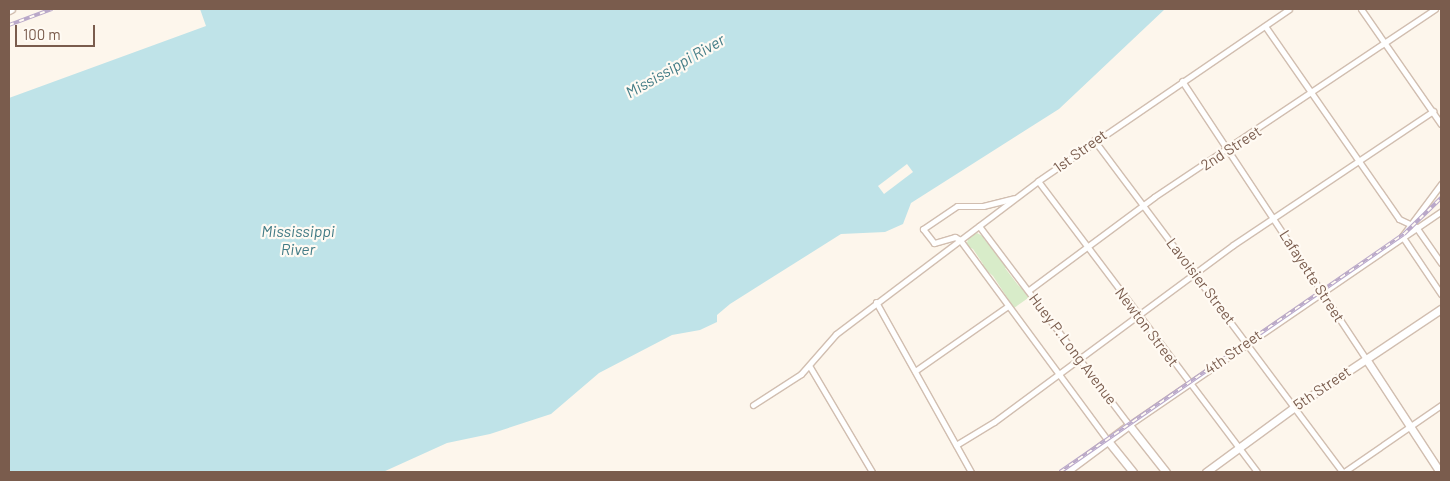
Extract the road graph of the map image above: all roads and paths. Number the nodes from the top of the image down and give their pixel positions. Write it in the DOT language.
graph roads {
  1 [pos="1290,9"];
  2 [pos="1361,9"];
  3 [pos="1435,9"];
  4 [pos="1265,26"];
  5 [pos="1386,44"];
  6 [pos="1182,81"];
  7 [pos="1313,94"];
  8 [pos="1433,112"];
  9 [pos="1441,124"];
  10 [pos="1094,140"];
  11 [pos="1228,150"];
  12 [pos="1361,161"];
  13 [pos="1038,181"];
  14 [pos="1441,184"];
  15 [pos="1017,197"];
  16 [pos="1143,205"];
  17 [pos="1441,211"];
  18 [pos="1274,219"];
  19 [pos="1409,225"];
  20 [pos="979,226"];
  21 [pos="1416,228"];
  22 [pos="1402,236"];
  23 [pos="960,240"];
  24 [pos="1087,247"];
  25 [pos="1441,263"];
  26 [pos="1195,273"];
  27 [pos="1029,290"];
  28 [pos="1321,291"];
  29 [pos="1441,294"];
  30 [pos="876,302"];
  31 [pos="1008,306"];
  32 [pos="1441,309"];
  33 [pos="1138,316"];
  34 [pos="1246,342"];
  35 [pos="1079,358"];
  36 [pos="1366,359"];
  37 [pos="810,367"];
  38 [pos="915,370"];
  39 [pos="1060,374"];
  40 [pos="1188,383"];
  41 [pos="752,405"];
  42 [pos="1441,406"];
  43 [pos="1293,408"];
  44 [pos="1129,425"];
  45 [pos="1410,426"];
  46 [pos="1108,442"];
  47 [pos="956,445"];
  48 [pos="1238,448"];
  49 [pos="872,472"];
  50 [pos="972,472"];
  51 [pos="1066,472"];
  52 [pos="1133,472"];
  53 [pos="1166,472"];
  54 [pos="1206,472"];
  55 [pos="1256,472"];
  56 [pos="1343,472"];
  57 [pos="1440,472"];
  1 -- 4 [label="street, 1st Street"];
  2 -- 5 [label="street"];
  3 -- 5 [label="street, 2nd Street"];
  4 -- 6 [label="street, 1st Street"];
  4 -- 7 [label="street"];
  5 -- 7 [label="street, 2nd Street"];
  5 -- 8 [label="street"];
  6 -- 10 [label="street, 1st Street"];
  6 -- 11 [label="street, Lafayette Street"];
  7 -- 11 [label="street, 2nd Street"];
  7 -- 12 [label="street"];
  8 -- 9 [label="street"];
  8 -- 12 [label="street"];
  10 -- 13 [label="street, 1st Street"];
  10 -- 16 [label="street, Lavoisier Street"];
  11 -- 16 [label="street, 2nd Street"];
  11 -- 18 [label="street, Lafayette Street"];
  12 -- 18 [label="street"];
  12 -- 19 [label="street"];
  13 -- 15 [label="street, 1st Street"];
  13 -- 24 [label="street, Newton Street"];
  14 -- 19 [label="street"];
  15 -- 20 [label="street, 1st Street"];
  15 -- 23 [label="street"];
  16 -- 24 [label="street, 2nd Street"];
  16 -- 26 [label="street, Lavoisier Street"];
  17 -- 21 [label="street, 4th Street"];
  18 -- 26 [label="street"];
  18 -- 28 [label="street, Lafayette Street"];
  19 -- 21 [label="street"];
  19 -- 22 [label="street"];
  20 -- 23 [label="street, 1st Street"];
  20 -- 27 [label="street, Huey P. Long Avenue"];
  21 -- 22 [label="street, 4th Street"];
  21 -- 25 [label="street"];
  22 -- 28 [label="street, 4th Street"];
  22 -- 29 [label="street"];
  23 -- 30 [label="street, 1st Street"];
  23 -- 31 [label="street, Huey P. Long Avenue"];
  24 -- 27 [label="street, 2nd Street"];
  24 -- 33 [label="street, Newton Street"];
  26 -- 33 [label="street"];
  26 -- 34 [label="street, Lavoisier Street"];
  27 -- 35 [label="street, Huey P. Long Avenue"];
  28 -- 34 [label="street, 4th Street"];
  28 -- 36 [label="street, Lafayette Street"];
  30 -- 37 [label="street, 1st Street"];
  30 -- 38 [label="street"];
  31 -- 38 [label="street"];
  31 -- 39 [label="street, Huey P. Long Avenue"];
  32 -- 36 [label="main road, 5th Street"];
  33 -- 35 [label="street"];
  33 -- 40 [label="street, Newton Street"];
  34 -- 40 [label="street, 4th Street"];
  34 -- 43 [label="street, Lavoisier Street"];
  35 -- 39 [label="street"];
  35 -- 44 [label="street, Huey P. Long Avenue"];
  36 -- 43 [label="main road, 5th Street"];
  36 -- 45 [label="main road, Lafayette Street"];
  37 -- 41 [label="street, 1st Street"];
  37 -- 49 [label="street"];
  38 -- 47 [label="street"];
  39 -- 46 [label="street, Huey P. Long Avenue"];
  39 -- 47 [label="street"];
  40 -- 44 [label="street, 4th Street"];
  40 -- 48 [label="street, Newton Street"];
  42 -- 45 [label="street"];
  43 -- 48 [label="main road, 5th Street"];
  43 -- 56 [label="street, Lavoisier Street"];
  44 -- 46 [label="main road, 4th Street"];
  44 -- 53 [label="main road, Huey P. Long Avenue"];
  45 -- 56 [label="street"];
  45 -- 57 [label="main road, Lafayette Street"];
  46 -- 51 [label="main road, 4th Street"];
  46 -- 52 [label="main road, Huey P. Long Avenue"];
  47 -- 50 [label="street"];
  48 -- 54 [label="main road, 5th Street"];
  48 -- 55 [label="street, Newton Street"];
}
